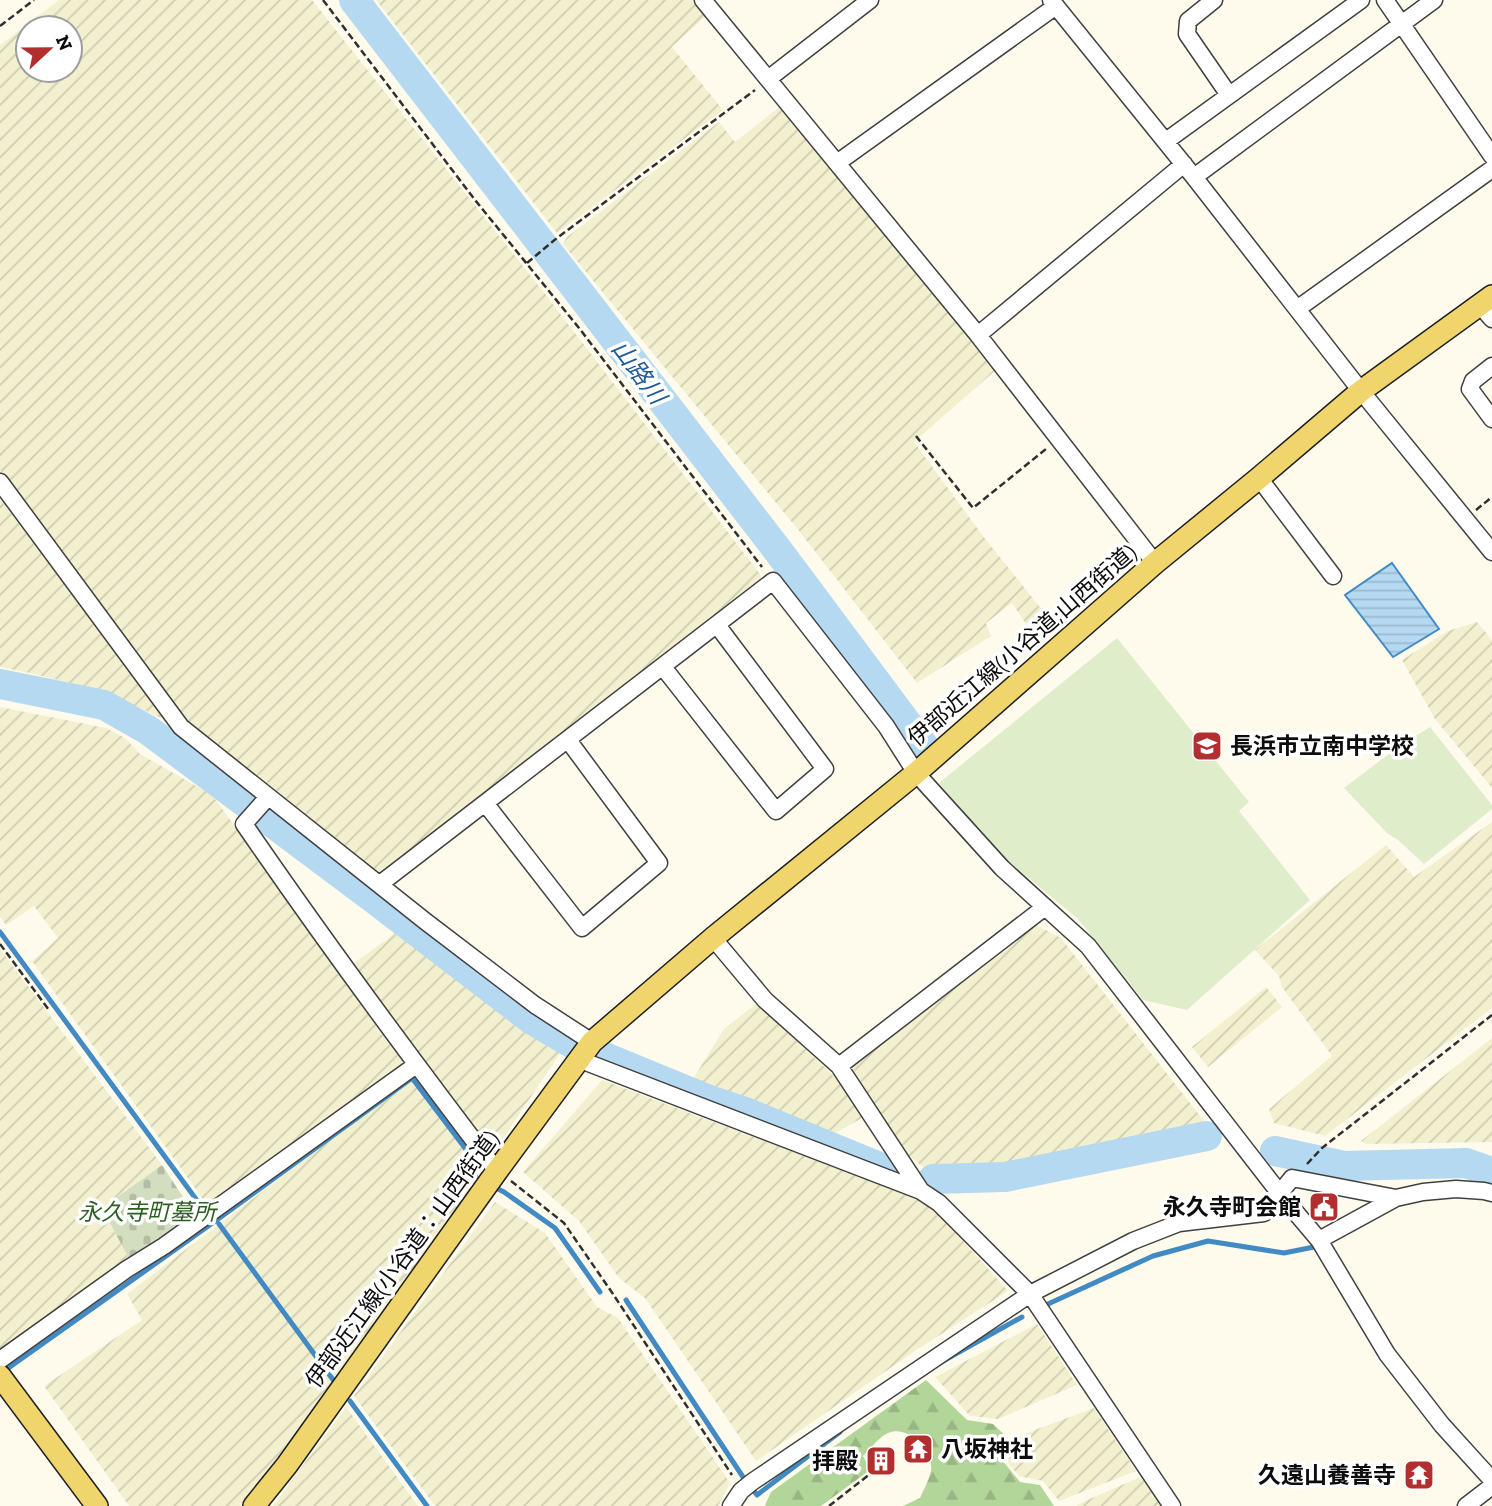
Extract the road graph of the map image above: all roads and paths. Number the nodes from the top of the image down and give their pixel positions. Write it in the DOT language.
graph roads {
  1 [pos="34,0"];
  2 [pos="323,0"];
  3 [pos="703,0"];
  4 [pos="870,0"];
  5 [pos="1214,0"];
  6 [pos="1361,0"];
  7 [pos="1385,0"];
  8 [pos="1434,0"];
  9 [pos="1053,3"];
  10 [pos="1401,23"];
  11 [pos="0,26"];
  12 [pos="768,79"];
  13 [pos="1229,95"];
  14 [pos="1166,141"];
  15 [pos="1492,156"];
  16 [pos="837,163"];
  17 [pos="1184,164"];
  18 [pos="1492,169"];
  19 [pos="1194,177"];
  20 [pos="527,263"];
  21 [pos="1488,306"];
  22 [pos="1297,309"];
  23 [pos="978,335"];
  24 [pos="1492,366"];
  25 [pos="1361,391"];
  26 [pos="1492,419"];
  27 [pos="916,436"];
  28 [pos="1058,439"];
  29 [pos="1259,478"];
  30 [pos="0,482"];
  31 [pos="1492,552"];
  32 [pos="1154,563"];
  33 [pos="1333,576"];
  34 [pos="773,581"];
  35 [pos="717,625"];
  36 [pos="663,667"];
  37 [pos="568,740"];
  38 [pos="916,773"];
  39 [pos="268,797"];
  40 [pos="485,803"];
  41 [pos="380,884"];
  42 [pos="1045,906"];
  43 [pos="713,938"];
  44 [pos="0,944"];
  45 [pos="49,1010"];
  46 [pos="1492,1015"];
  47 [pos="583,1053"];
  48 [pos="416,1065"];
  49 [pos="839,1066"];
  50 [pos="1322,1148"];
  51 [pos="496,1171"];
  52 [pos="921,1191"];
  53 [pos="1492,1193"];
  54 [pos="1280,1195"];
  55 [pos="1396,1198"];
  56 [pos="1319,1240"];
  57 [pos="1030,1294"];
  58 [pos="0,1360"];
  59 [pos="0,1376"];
  60 [pos="870,1474"];
  61 [pos="1492,1480"];
  62 [pos="746,1486"];
  63 [pos="1492,1486"];
  64 [pos="97,1506"];
  65 [pos="254,1506"];
  66 [pos="731,1506"];
  67 [pos="829,1506"];
  68 [pos="1172,1506"];
  69 [pos="1466,1506"];
  1 -- 11 [label="path"];
  2 -- 20 [label="path"];
  3 -- 12 [label="street"];
  4 -- 12 [label="street"];
  5 -- 13 [label="street"];
  6 -- 13 [label="street"];
  7 -- 10 [label="street"];
  8 -- 10 [label="street"];
  9 -- 14 [label="street"];
  9 -- 16 [label="street"];
  10 -- 15 [label="street"];
  10 -- 19 [label="street"];
  12 -- 16 [label="street"];
  12 -- 20 [label="path"];
  13 -- 14 [label="street"];
  14 -- 17 [label="street"];
  16 -- 23 [label="street"];
  17 -- 19 [label="street"];
  17 -- 23 [label="street"];
  18 -- 22 [label="street"];
  19 -- 22 [label="street"];
  20 -- 34 [label="path"];
  21 -- 25 [label="main road, 伊部近江線(小谷道;山西街道)"];
  22 -- 25 [label="street"];
  23 -- 28 [label="street"];
  24 -- 26 [label="street"];
  25 -- 29 [label="main road, 伊部近江線(小谷道;山西街道)"];
  25 -- 31 [label="street"];
  27 -- 28 [label="path"];
  28 -- 32 [label="street"];
  29 -- 32 [label="main road, 伊部近江線(小谷道;山西街道)"];
  29 -- 33 [label="street"];
  30 -- 39 [label="street"];
  32 -- 38 [label="main road, 伊部近江線(小谷道;山西街道)"];
  34 -- 35 [label="street"];
  34 -- 38 [label="street"];
  35 -- 36 [label="street"];
  35 -- 36 [label="street"];
  36 -- 37 [label="street"];
  37 -- 40 [label="street"];
  37 -- 40 [label="street"];
  38 -- 42 [label="street"];
  38 -- 43 [label="main road, 伊部近江線(小谷道;山西街道)"];
  39 -- 41 [label="street"];
  39 -- 48 [label="street"];
  40 -- 41 [label="street"];
  41 -- 47 [label="street"];
  42 -- 49 [label="street"];
  42 -- 54 [label="street"];
  43 -- 47 [label="main road, 伊部近江線(小谷道;山西街道)"];
  43 -- 49 [label="street"];
  44 -- 45 [label="path"];
  46 -- 50 [label="path"];
  47 -- 51 [label="main road, 伊部近江線(小谷道：山西街道)"];
  47 -- 52 [label="street"];
  48 -- 51 [label="street"];
  48 -- 58 [label="street"];
  49 -- 52 [label="street"];
  51 -- 62 [label="path"];
  51 -- 65 [label="main road, 伊部近江線(小谷道：山西街道)"];
  52 -- 57 [label="street"];
  53 -- 55 [label="street"];
  54 -- 55 [label="street"];
  54 -- 56 [label="street"];
  54 -- 57 [label="street"];
  55 -- 56 [label="street"];
  56 -- 61 [label="street"];
  57 -- 62 [label="street"];
  57 -- 68 [label="street"];
  59 -- 64 [label="main road"];
  60 -- 67 [label="path"];
  62 -- 66 [label="street"];
  63 -- 69 [label="street"];
}
